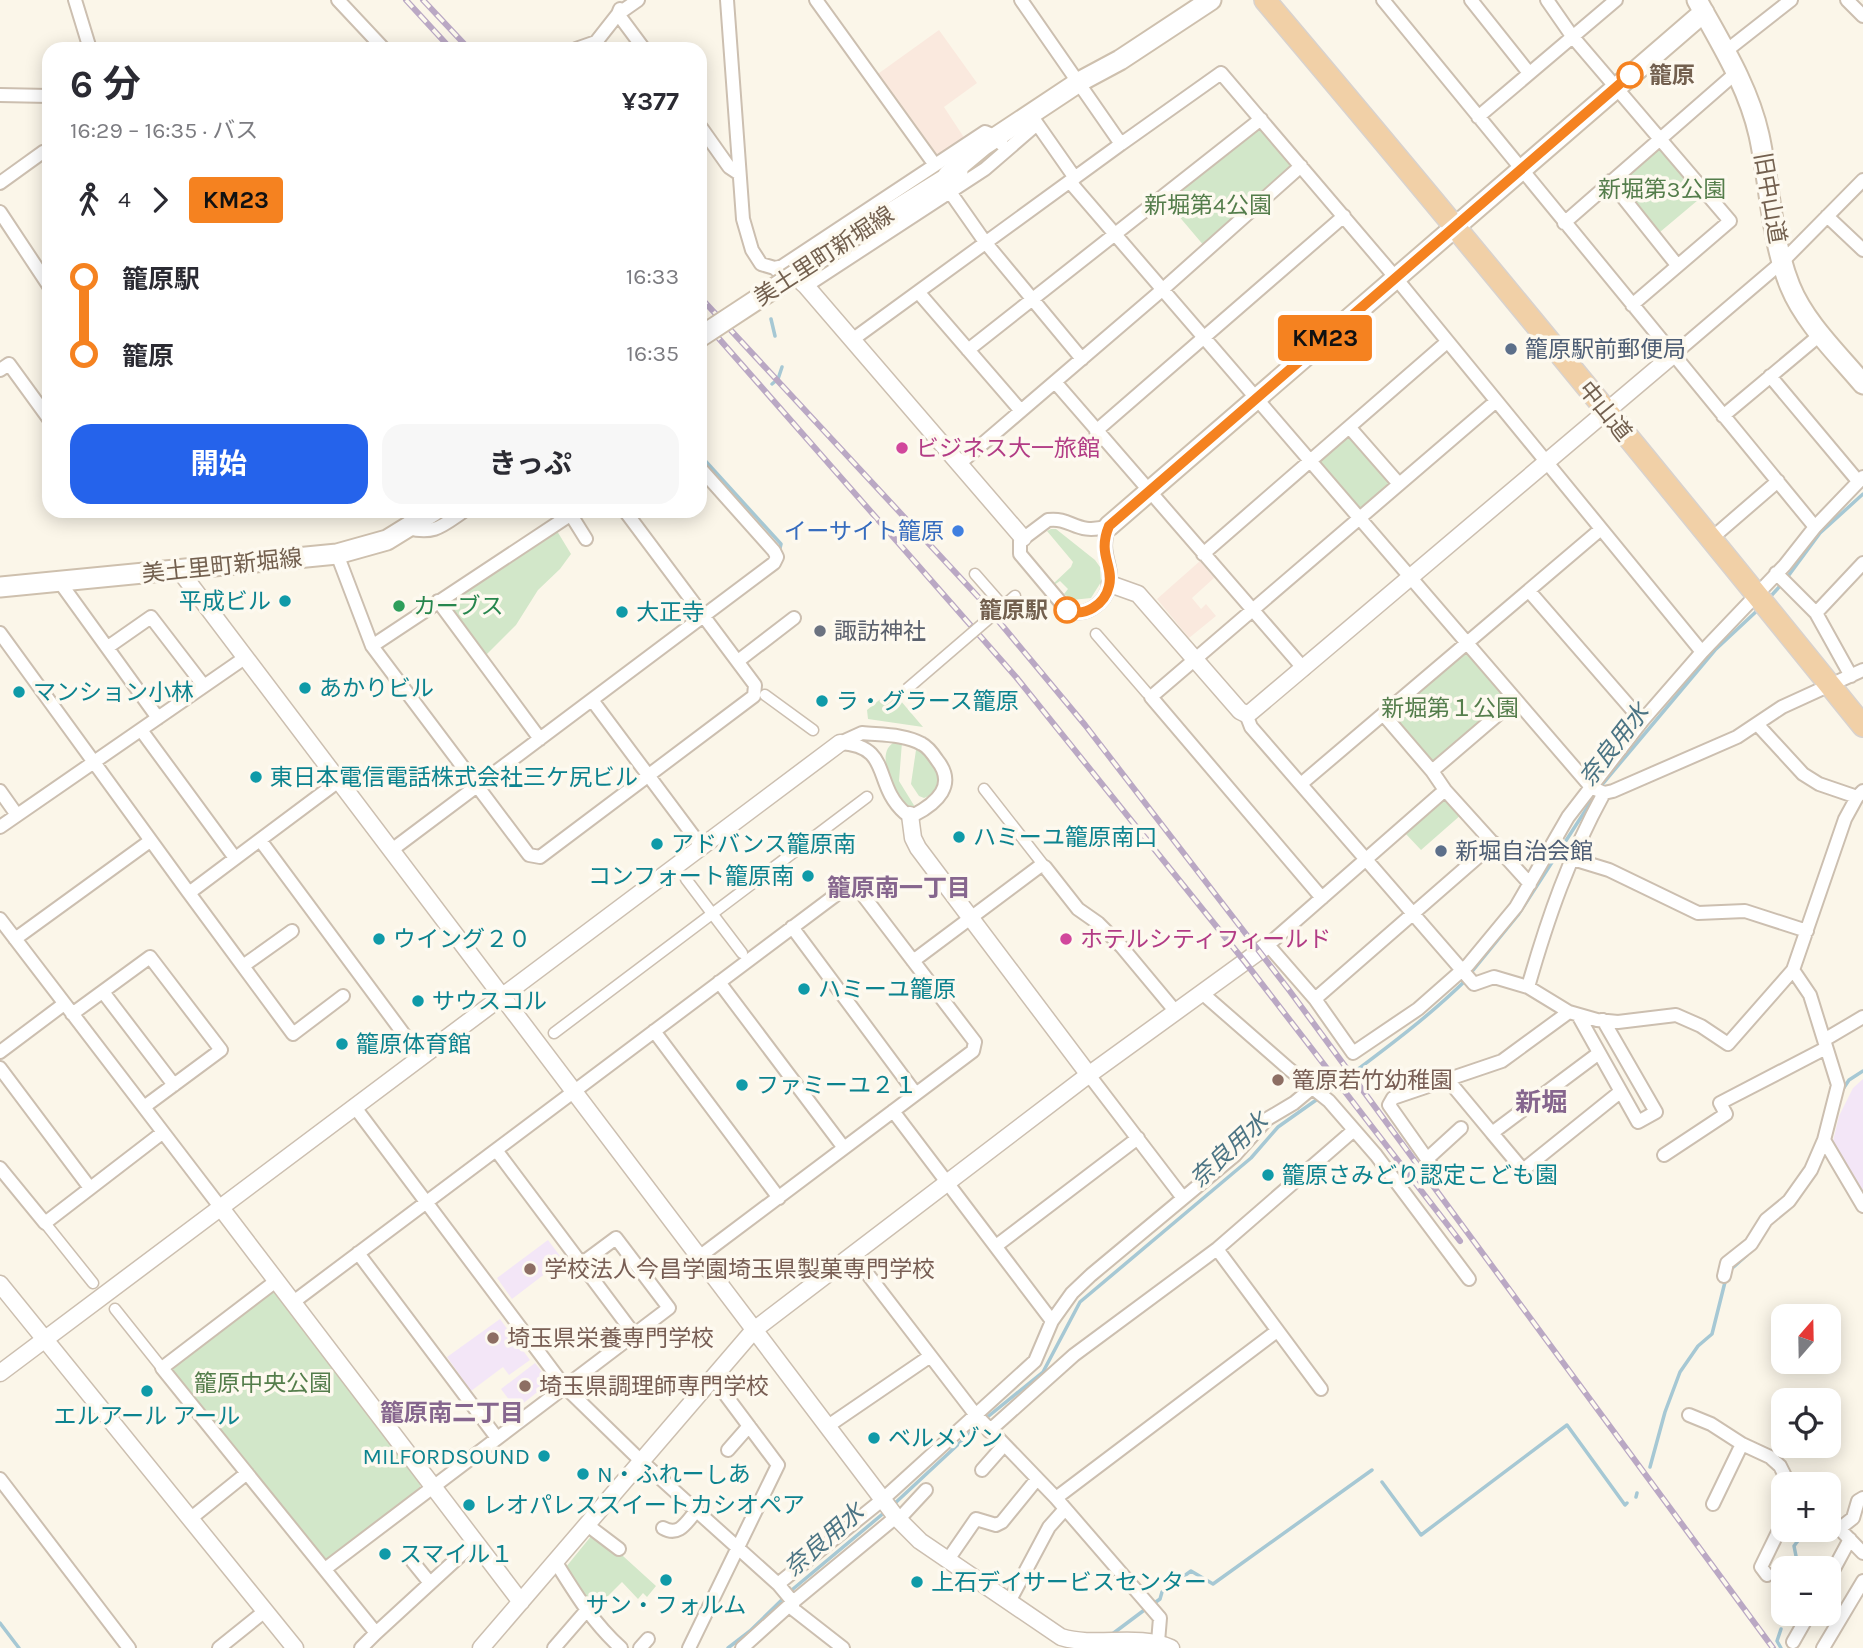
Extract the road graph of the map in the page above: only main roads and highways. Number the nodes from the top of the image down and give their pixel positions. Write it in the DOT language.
graph roads {
  1 [pos="1212,0"];
  2 [pos="1265,0"];
  3 [pos="1704,4"];
  4 [pos="1456,226"];
  5 [pos="707,332"];
  6 [pos="1863,384"];
  7 [pos="415,518"];
  8 [pos="1109,526"];
  9 [pos="0,587"];
  10 [pos="1863,727"];
  1 -- 5 [label="main road, 美土里町新堀線, bridge"];
  2 -- 4 [label="highway, 中山道"];
  3 -- 4 [label="main road"];
  3 -- 6 [label="main road, 旧中山道"];
  4 -- 8 [label="main road"];
  4 -- 10 [label="highway, 中山道"];
  7 -- 9 [label="main road, 美土里町新堀線"];
}
